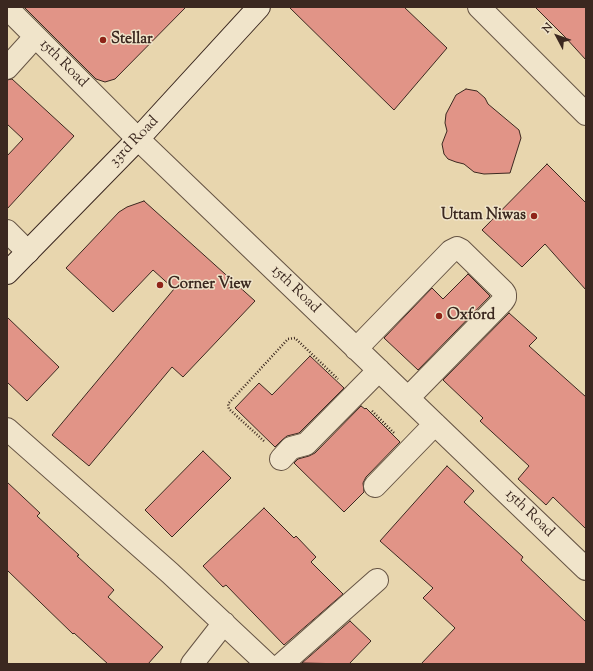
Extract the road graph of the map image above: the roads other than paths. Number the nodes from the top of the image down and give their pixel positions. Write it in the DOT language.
graph roads {
  1 [pos="259,7"];
  2 [pos="479,7"];
  3 [pos="7,8"];
  4 [pos="36,37"];
  5 [pos="7,68"];
  6 [pos="586,114"];
  7 [pos="138,139"];
  8 [pos="7,231"];
  9 [pos="28,252"];
  10 [pos="7,273"];
  11 [pos="356,349"];
  12 [pos="379,370"];
  13 [pos="408,398"];
  14 [pos="435,424"];
  15 [pos="7,430"];
  16 [pos="281,459"];
  17 [pos="375,486"];
  18 [pos="586,569"];
  19 [pos="377,580"];
  20 [pos="224,623"];
  21 [pos="192,664"];
  22 [pos="268,664"];
  23 [pos="282,664"];
  1 -- 7 [label="street, 33rd Road"];
  2 -- 6 [label="street"];
  3 -- 4 [label="street, 15th Road"];
  4 -- 5 [label="street"];
  4 -- 7 [label="street, 15th Road"];
  7 -- 9 [label="street, 33rd Road"];
  7 -- 11 [label="street, 15th Road"];
  8 -- 9 [label="street"];
  9 -- 10 [label="street, 33rd Road"];
  11 -- 12 [label="street, 15th Road"];
  11 -- 13 [label="street"];
  12 -- 13 [label="street, 15th Road"];
  12 -- 16 [label="street"];
  13 -- 14 [label="street, 15th Road"];
  14 -- 17 [label="street"];
  14 -- 18 [label="street, 15th Road"];
  15 -- 20 [label="street"];
  19 -- 23 [label="street"];
  20 -- 21 [label="street"];
  20 -- 22 [label="street"];
}
